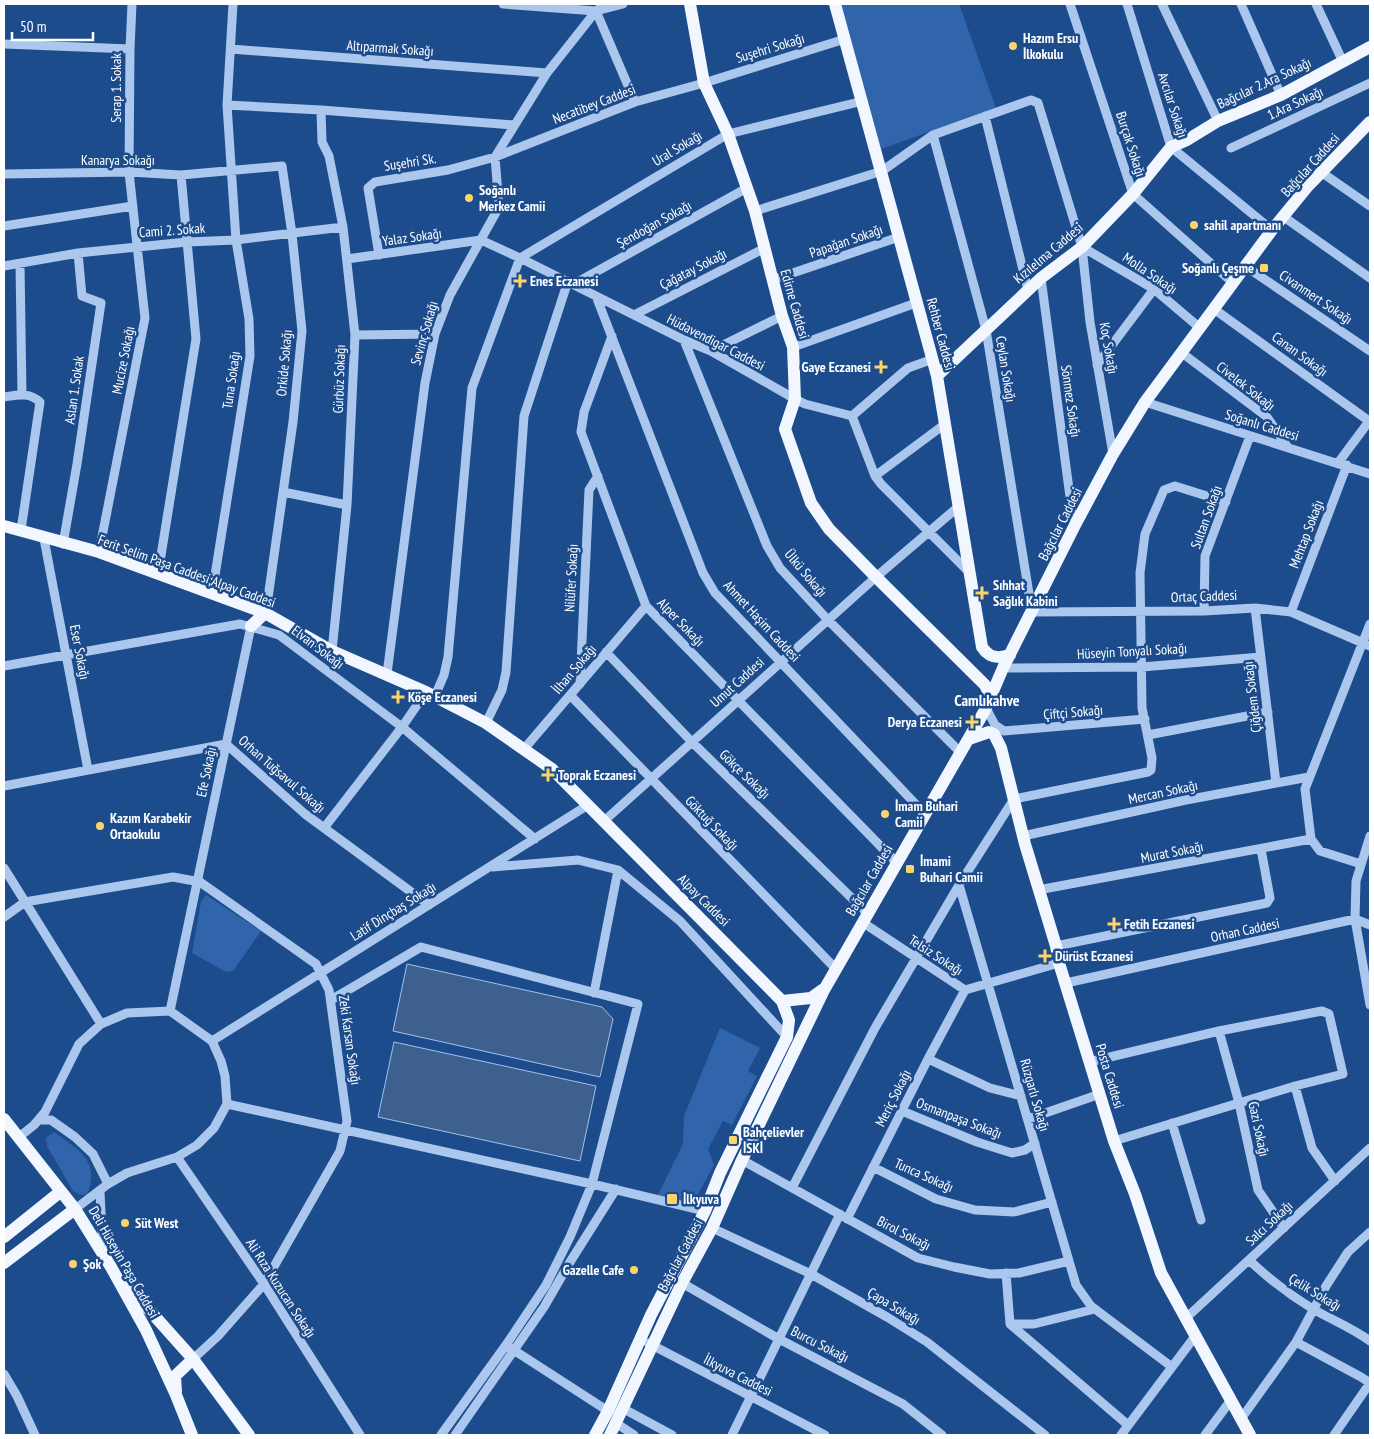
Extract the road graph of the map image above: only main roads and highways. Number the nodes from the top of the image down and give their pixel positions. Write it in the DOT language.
graph roads {
  1 [pos="690,4"];
  2 [pos="835,4"];
  3 [pos="1370,47"];
  4 [pos="1367,130"];
  5 [pos="1171,147"];
  6 [pos="937,376"];
  7 [pos="4,526"];
  8 [pos="265,613"];
  9 [pos="251,626"];
  10 [pos="1010,655"];
  11 [pos="988,703"];
  12 [pos="968,739"];
  13 [pos="604,820"];
  14 [pos="824,990"];
  15 [pos="782,1002"];
  16 [pos="4,1119"];
  17 [pos="60,1192"];
  18 [pos="75,1209"];
  19 [pos="4,1237"];
  20 [pos="4,1263"];
  21 [pos="111,1267"];
  22 [pos="193,1359"];
  23 [pos="176,1395"];
  24 [pos="192,1435"];
  25 [pos="249,1435"];
  26 [pos="595,1435"];
  27 [pos="610,1435"];
  28 [pos="1250,1435"];
  1 -- 11 [label="main road, Edirne Caddesi"];
  2 -- 6 [label="main road, Rehber Caddesi"];
  3 -- 5 [label="main road, Bağcılar 2.Ara Sokağı"];
  4 -- 10 [label="main road, Bağcılar Caddesi"];
  5 -- 6 [label="main road, Kızılelma Caddesi"];
  6 -- 10 [label="main road, Rehber Caddesi"];
  7 -- 8 [label="main road, Ferit Selim Paşa Caddesi;Alpay Caddesi"];
  8 -- 9 [label="main road"];
  8 -- 13 [label="main road, Ferit Selim Paşa Caddesi;Alpay Caddesi"];
  10 -- 11 [label="main road, Bağcılar Caddesi"];
  11 -- 12 [label="main road, Bağcılar Caddesi"];
  12 -- 14 [label="main road, Bağcılar Caddesi"];
  12 -- 28 [label="main road, Posta Caddesi"];
  13 -- 15 [label="main road, Alpay Caddesi"];
  14 -- 15 [label="main road"];
  14 -- 27 [label="main road, Bağcılar Caddesi"];
  15 -- 26 [label="main road"];
  16 -- 17 [label="main road, Deli Hüseyin Paşa Caddesi"];
  17 -- 18 [label="main road, Deli Hüseyin Paşa Caddesi"];
  17 -- 19 [label="main road"];
  18 -- 20 [label="main road"];
  18 -- 21 [label="main road, Deli Hüseyin Paşa Caddesi"];
  21 -- 22 [label="main road"];
  21 -- 23 [label="main road, Deli Hüseyin Paşa Caddesi"];
  22 -- 23 [label="main road"];
  22 -- 25 [label="main road"];
  23 -- 24 [label="main road, Deli Hüseyin Paşa Caddesi"];
}
